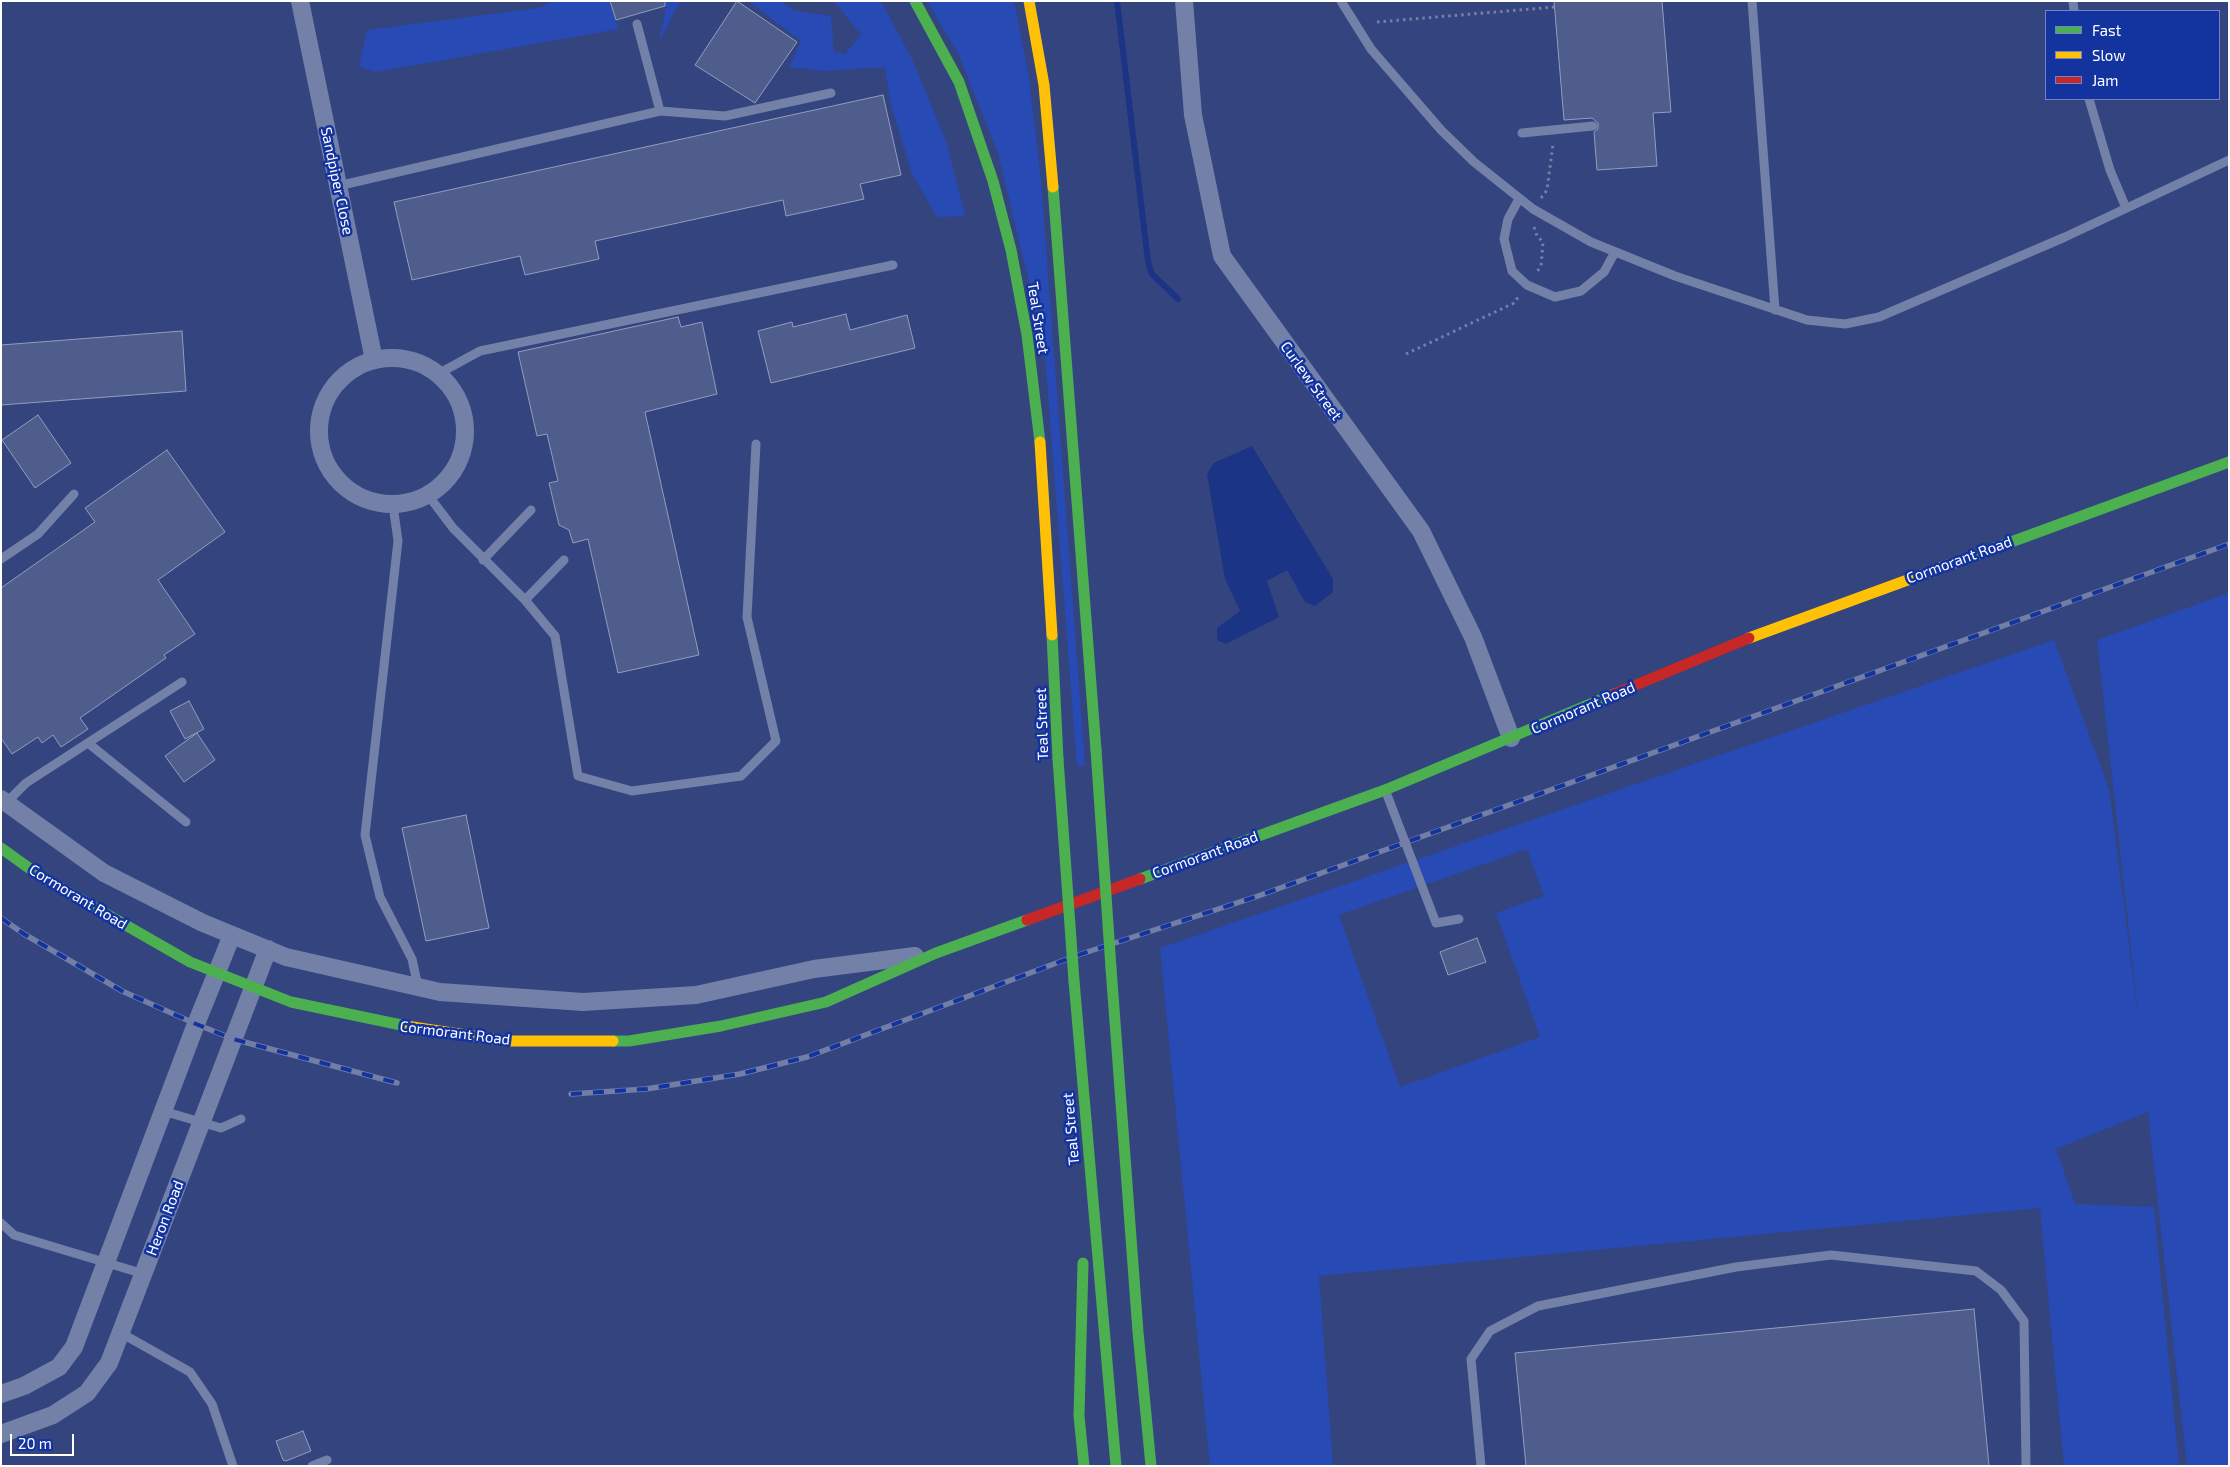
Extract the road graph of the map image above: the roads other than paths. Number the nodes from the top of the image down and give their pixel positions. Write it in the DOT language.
graph roads {
  1 [pos="300,1"];
  2 [pos="915,1"];
  3 [pos="1029,1"];
  4 [pos="1184,1"];
  5 [pos="1342,1"];
  6 [pos="1752,1"];
  7 [pos="637,24"];
  8 [pos="831,92"];
  9 [pos="2089,100"];
  10 [pos="660,111"];
  11 [pos="1593,126"];
  12 [pos="1522,133"];
  13 [pos="2229,160"];
  14 [pos="338,186"];
  15 [pos="1519,198"];
  16 [pos="2126,208"];
  17 [pos="1615,252"];
  18 [pos="893,265"];
  19 [pos="1775,310"];
  20 [pos="374,360"];
  21 [pos="438,374"];
  22 [pos="756,444"];
  23 [pos="2229,462"];
  24 [pos="74,494"];
  25 [pos="428,495"];
  26 [pos="393,504"];
  27 [pos="531,510"];
  28 [pos="1,559"];
  29 [pos="483,560"];
  30 [pos="564,560"];
  31 [pos="525,600"];
  32 [pos="182,682"];
  33 [pos="1512,738"];
  34 [pos="88,743"];
  35 [pos="1385,790"];
  36 [pos="4,801"];
  37 [pos="186,822"];
  38 [pos="1,848"];
  39 [pos="1459,919"];
  40 [pos="232,935"];
  41 [pos="268,949"];
  42 [pos="936,953"];
  43 [pos="217,972"];
  44 [pos="253,987"];
  45 [pos="418,987"];
  46 [pos="163,1111"];
  47 [pos="241,1119"];
  48 [pos="201,1123"];
  49 [pos="1086,1130"];
  50 [pos="1,1223"];
  51 [pos="1083,1228"];
  52 [pos="1083,1248"];
  53 [pos="106,1263"];
  54 [pos="144,1274"];
  55 [pos="1138,1332"];
  56 [pos="121,1333"];
  57 [pos="1,1394"];
  58 [pos="1,1434"];
  59 [pos="326,1460"];
  60 [pos="233,1466"];
  61 [pos="312,1466"];
  62 [pos="1084,1466"];
  63 [pos="1116,1466"];
  64 [pos="1151,1466"];
  65 [pos="1162,1466"];
  66 [pos="1481,1466"];
  67 [pos="2026,1466"];
  1 -- 14 [label="street, Sandpiper Close"];
  2 -- 49 [label="main road, Teal Street, bridge"];
  3 -- 55 [label="main road, Teal Street, bridge"];
  4 -- 33 [label="street, Curlew Street"];
  5 -- 15 [label="lane"];
  6 -- 19 [label="lane"];
  7 -- 10 [label="lane"];
  8 -- 10 [label="lane"];
  9 -- 16 [label="lane"];
  10 -- 14 [label="lane"];
  11 -- 12 [label="lane"];
  13 -- 16 [label="lane"];
  14 -- 20 [label="street, Sandpiper Close"];
  15 -- 17 [label="lane"];
  15 -- 17 [label="lane"];
  16 -- 19 [label="lane"];
  17 -- 19 [label="lane"];
  18 -- 21 [label="lane"];
  20 -- 21 [label="street"];
  20 -- 26 [label="street"];
  21 -- 25 [label="street"];
  22 -- 31 [label="lane"];
  23 -- 33 [label="main road, Cormorant Road"];
  24 -- 28 [label="lane"];
  25 -- 26 [label="street"];
  25 -- 29 [label="lane"];
  26 -- 45 [label="lane"];
  27 -- 29 [label="lane"];
  29 -- 31 [label="lane"];
  30 -- 31 [label="lane"];
  32 -- 34 [label="lane"];
  33 -- 35 [label="main road, Cormorant Road"];
  34 -- 36 [label="lane"];
  34 -- 37 [label="lane"];
  35 -- 39 [label="lane"];
  35 -- 42 [label="main road, Cormorant Road"];
  36 -- 40 [label="street, Cormorant Road"];
  38 -- 43 [label="main road, Cormorant Road"];
  40 -- 41 [label="street, Cormorant Road"];
  40 -- 43 [label="street"];
  41 -- 44 [label="street, Heron Road"];
  41 -- 45 [label="street, Cormorant Road"];
  42 -- 44 [label="main road, Cormorant Road"];
  42 -- 45 [label="street, Cormorant Road"];
  43 -- 44 [label="main road, Cormorant Road"];
  43 -- 46 [label="street"];
  44 -- 48 [label="street, Heron Road"];
  46 -- 48 [label="lane"];
  46 -- 53 [label="street"];
  47 -- 48 [label="lane"];
  48 -- 54 [label="street, Heron Road"];
  49 -- 51 [label="main road"];
  49 -- 63 [label="main road, Teal Street"];
  50 -- 53 [label="lane"];
  52 -- 62 [label="main road"];
  53 -- 54 [label="lane"];
  53 -- 57 [label="street"];
  54 -- 56 [label="street, Heron Road"];
  55 -- 64 [label="main road, Teal Street"];
  55 -- 65 [label="main road"];
  56 -- 58 [label="street, Heron Road"];
  56 -- 60 [label="lane"];
  59 -- 61 [label="lane"];
  66 -- 67 [label="lane"];
}
